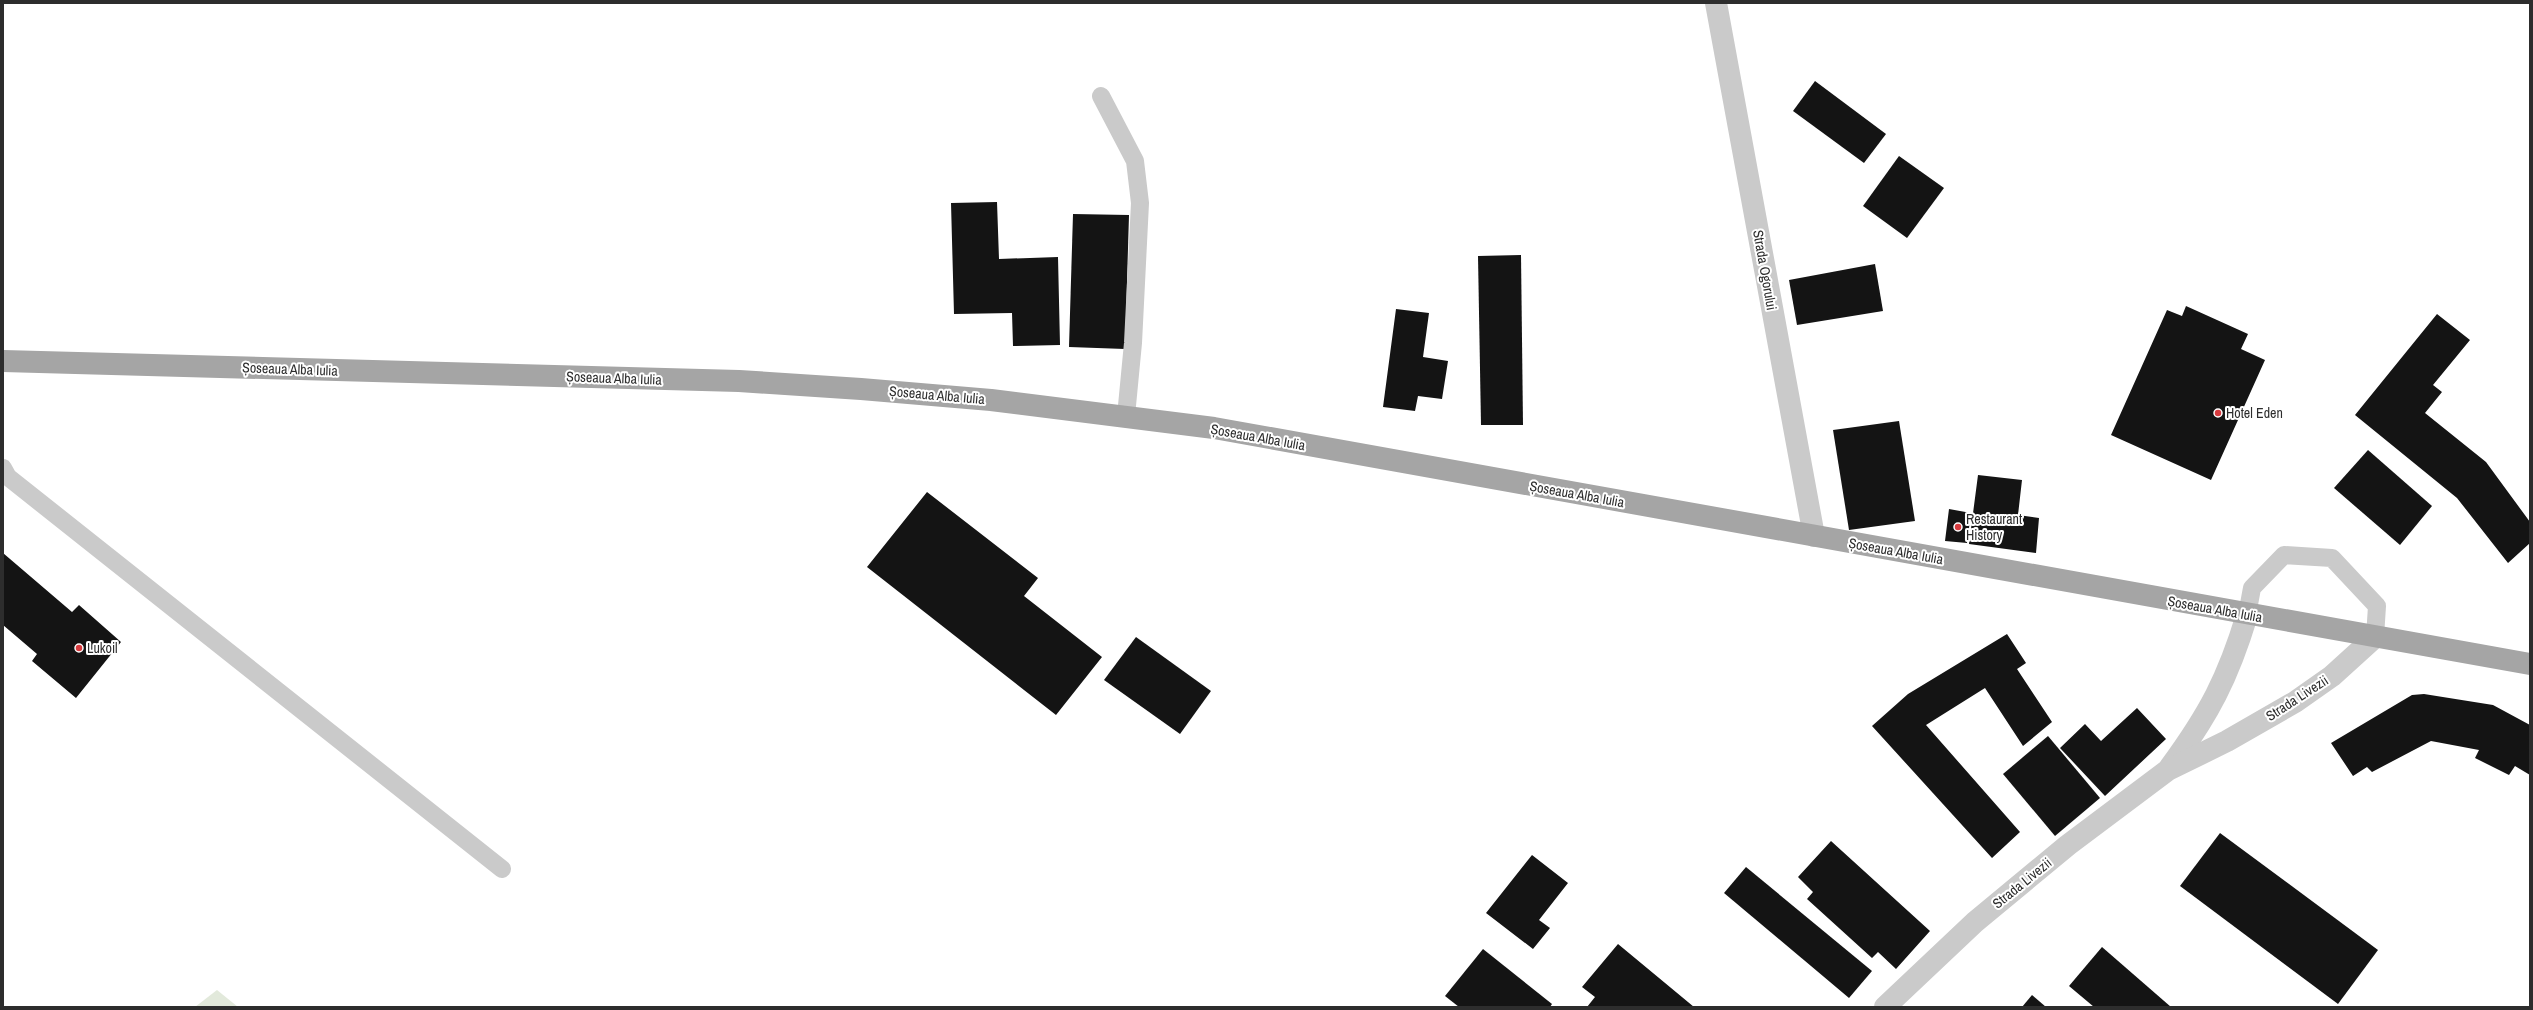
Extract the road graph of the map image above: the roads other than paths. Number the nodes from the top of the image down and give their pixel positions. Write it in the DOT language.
graph roads {
  1 [pos="1716,3"];
  2 [pos="1101,96"];
  3 [pos="3,361"];
  4 [pos="1126,416"];
  5 [pos="3,468"];
  6 [pos="1814,536"];
  7 [pos="2247,615"];
  8 [pos="2375,637"];
  9 [pos="2498,657"];
  10 [pos="2530,660"];
  11 [pos="2530,664"];
  12 [pos="2168,770"];
  13 [pos="502,869"];
  14 [pos="1885,1007"];
  1 -- 6 [label="street, Strada Ogorului"];
  2 -- 4 [label="lane"];
  3 -- 4 [label="main road, Șoseaua Alba Iulia"];
  4 -- 6 [label="main road, Șoseaua Alba Iulia"];
  5 -- 13 [label="lane"];
  6 -- 7 [label="main road, Șoseaua Alba Iulia"];
  7 -- 8 [label="main road, Șoseaua Alba Iulia"];
  7 -- 8 [label="lane"];
  7 -- 12 [label="street, Strada Livezii"];
  8 -- 9 [label="main road, Șoseaua Alba Iulia"];
  8 -- 12 [label="street, Strada Livezii"];
  9 -- 10 [label="main road, Șoseaua Alba Iulia"];
  9 -- 11 [label="main road, Șoseaua Alba Iulia"];
  12 -- 14 [label="street, Strada Livezii"];
}
